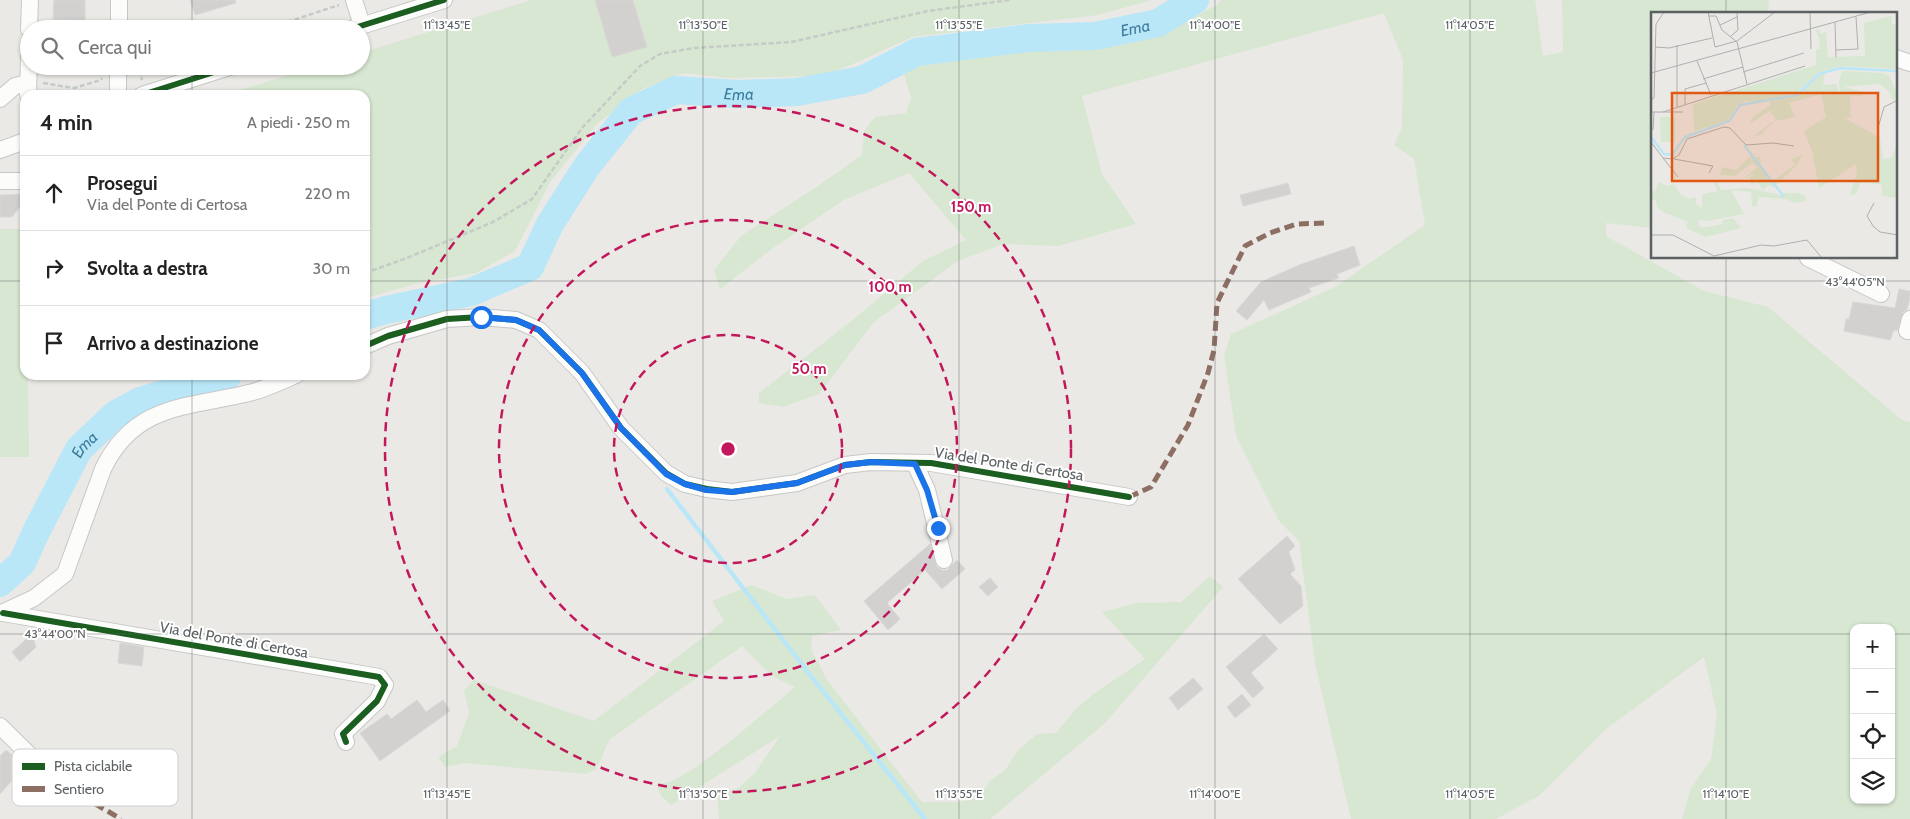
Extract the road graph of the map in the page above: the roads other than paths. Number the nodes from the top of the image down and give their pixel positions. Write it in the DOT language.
graph roads {
  1 [pos="30,0"];
  2 [pos="119,0"];
  3 [pos="444,0"];
  4 [pos="346,3"];
  5 [pos="29,20"];
  6 [pos="119,20"];
  7 [pos="354,20"];
  8 [pos="370,23"];
  9 [pos="1898,59"];
  10 [pos="1910,63"];
  11 [pos="118,75"];
  12 [pos="205,75"];
  13 [pos="32,85"];
  14 [pos="118,90"];
  15 [pos="158,90"];
  16 [pos="0,99"];
  17 [pos="20,143"];
  18 [pos="0,150"];
  19 [pos="0,181"];
  20 [pos="20,181"];
  21 [pos="1810,259"];
  22 [pos="1881,294"];
  23 [pos="370,344"];
  24 [pos="283,380"];
  25 [pos="915,464"];
  26 [pos="1129,497"];
  27 [pos="944,560"];
  28 [pos="2,613"];
  29 [pos="0,726"];
  30 [pos="346,742"];
  31 [pos="23,749"];
  1 -- 5 [label="street"];
  2 -- 6 [label="street"];
  3 -- 8 [label="street"];
  4 -- 7 [label="street"];
  9 -- 10 [label="street"];
  11 -- 14 [label="street"];
  12 -- 15 [label="street"];
  13 -- 16 [label="street"];
  17 -- 18 [label="street"];
  19 -- 20 [label="street"];
  21 -- 22 [label="street"];
  23 -- 25 [label="street, Via del Ponte di Certosa"];
  24 -- 28 [label="street, Via del Ponte di Certosa"];
  25 -- 26 [label="street, Via del Ponte di Certosa"];
  25 -- 27 [label="street"];
  28 -- 30 [label="street, Via del Ponte di Certosa"];
  29 -- 31 [label="street"];
}
